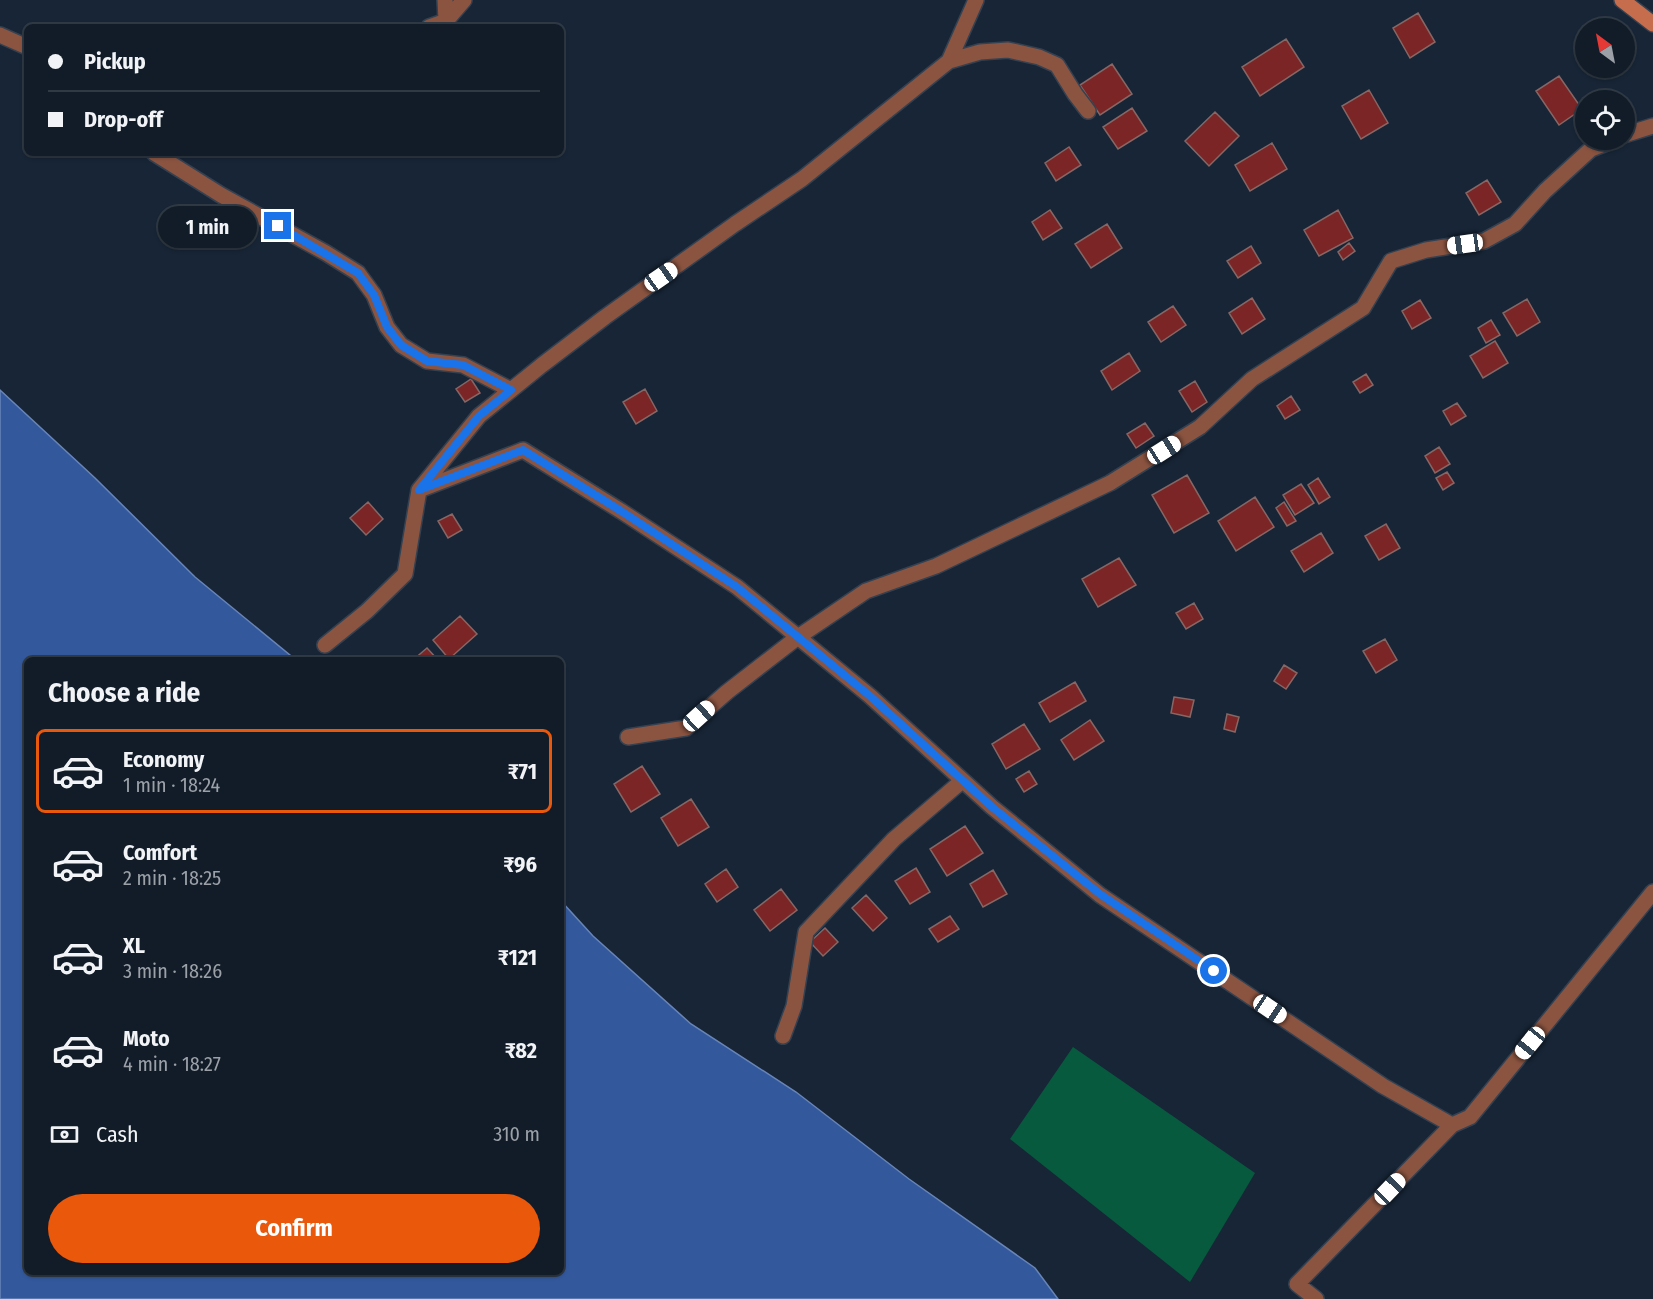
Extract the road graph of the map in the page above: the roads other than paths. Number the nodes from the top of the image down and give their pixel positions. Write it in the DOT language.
graph roads {
  1 [pos="445,0"];
  2 [pos="464,0"];
  3 [pos="976,0"];
  4 [pos="1622,0"];
  5 [pos="446,21"];
  6 [pos="438,24"];
  7 [pos="1653,24"];
  8 [pos="0,35"];
  9 [pos="24,46"];
  10 [pos="949,61"];
  11 [pos="1088,111"];
  12 [pos="1653,126"];
  13 [pos="1635,132"];
  14 [pos="1590,150"];
  15 [pos="173,157"];
  16 [pos="511,390"];
  17 [pos="419,490"];
  18 [pos="798,637"];
  19 [pos="325,645"];
  20 [pos="628,737"];
  21 [pos="962,781"];
  22 [pos="1653,892"];
  23 [pos="783,1036"];
  24 [pos="1452,1125"];
  25 [pos="1316,1299"];
  1 -- 5 [label="street"];
  2 -- 5 [label="street"];
  3 -- 10 [label="street"];
  4 -- 7 [label="main road"];
  5 -- 6 [label="street"];
  8 -- 9 [label="street"];
  10 -- 11 [label="street"];
  10 -- 16 [label="street"];
  12 -- 13 [label="street"];
  14 -- 18 [label="street"];
  15 -- 16 [label="street"];
  16 -- 17 [label="street"];
  17 -- 18 [label="street"];
  17 -- 19 [label="street"];
  18 -- 20 [label="street"];
  18 -- 21 [label="street"];
  21 -- 23 [label="street"];
  21 -- 24 [label="street"];
  22 -- 24 [label="street"];
  24 -- 25 [label="street"];
}
